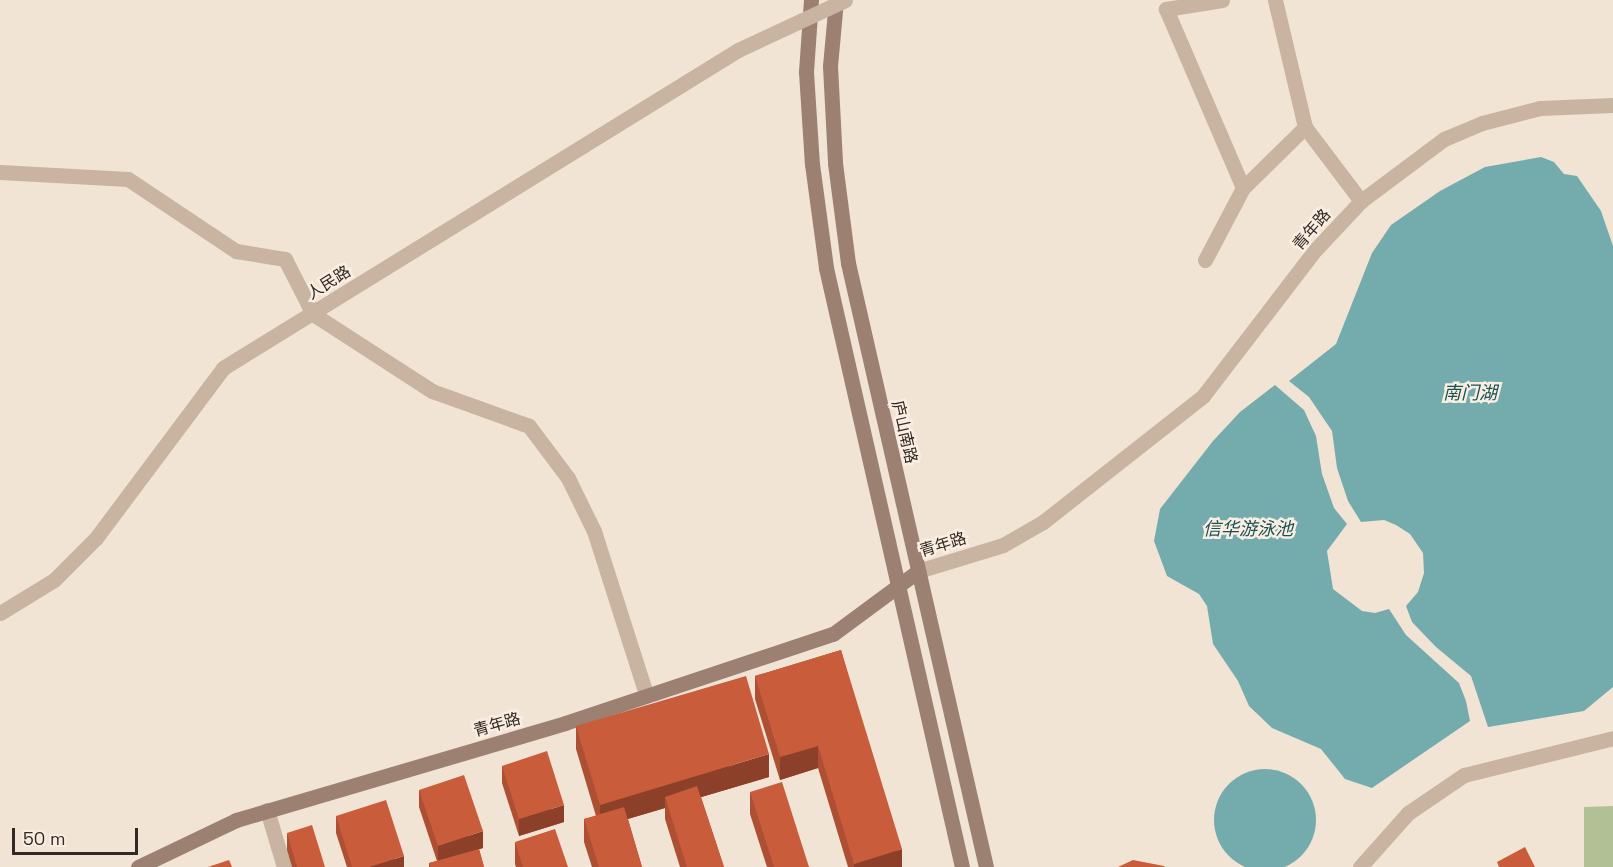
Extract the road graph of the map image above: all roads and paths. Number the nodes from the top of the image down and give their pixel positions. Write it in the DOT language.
graph roads {
  1 [pos="812,0"];
  2 [pos="836,0"];
  3 [pos="845,0"];
  4 [pos="1222,0"];
  5 [pos="1275,0"];
  6 [pos="1613,105"];
  7 [pos="1305,127"];
  8 [pos="0,171"];
  9 [pos="1243,188"];
  10 [pos="1361,201"];
  11 [pos="1205,260"];
  12 [pos="313,314"];
  13 [pos="918,571"];
  14 [pos="897,587"];
  15 [pos="0,613"];
  16 [pos="645,694"];
  17 [pos="1613,738"];
  18 [pos="267,810"];
  19 [pos="138,867"];
  20 [pos="284,867"];
  21 [pos="962,867"];
  22 [pos="986,867"];
  23 [pos="1360,867"];
  1 -- 14 [label="main road"];
  2 -- 13 [label="main road, 庐山南路"];
  3 -- 12 [label="street, 人民路, bridge"];
  4 -- 9 [label="street"];
  5 -- 7 [label="street"];
  6 -- 10 [label="street, 青年路"];
  7 -- 9 [label="street"];
  7 -- 10 [label="street"];
  8 -- 12 [label="street"];
  9 -- 11 [label="street"];
  10 -- 13 [label="street, 青年路"];
  12 -- 15 [label="street, 人民路"];
  12 -- 16 [label="street"];
  13 -- 14 [label="main road, 青年路"];
  13 -- 22 [label="main road, 庐山南路"];
  14 -- 16 [label="main road, 青年路"];
  14 -- 21 [label="main road"];
  16 -- 18 [label="main road, 青年路"];
  17 -- 23 [label="street"];
  18 -- 19 [label="main road, 青年路"];
  18 -- 20 [label="street"];
}
